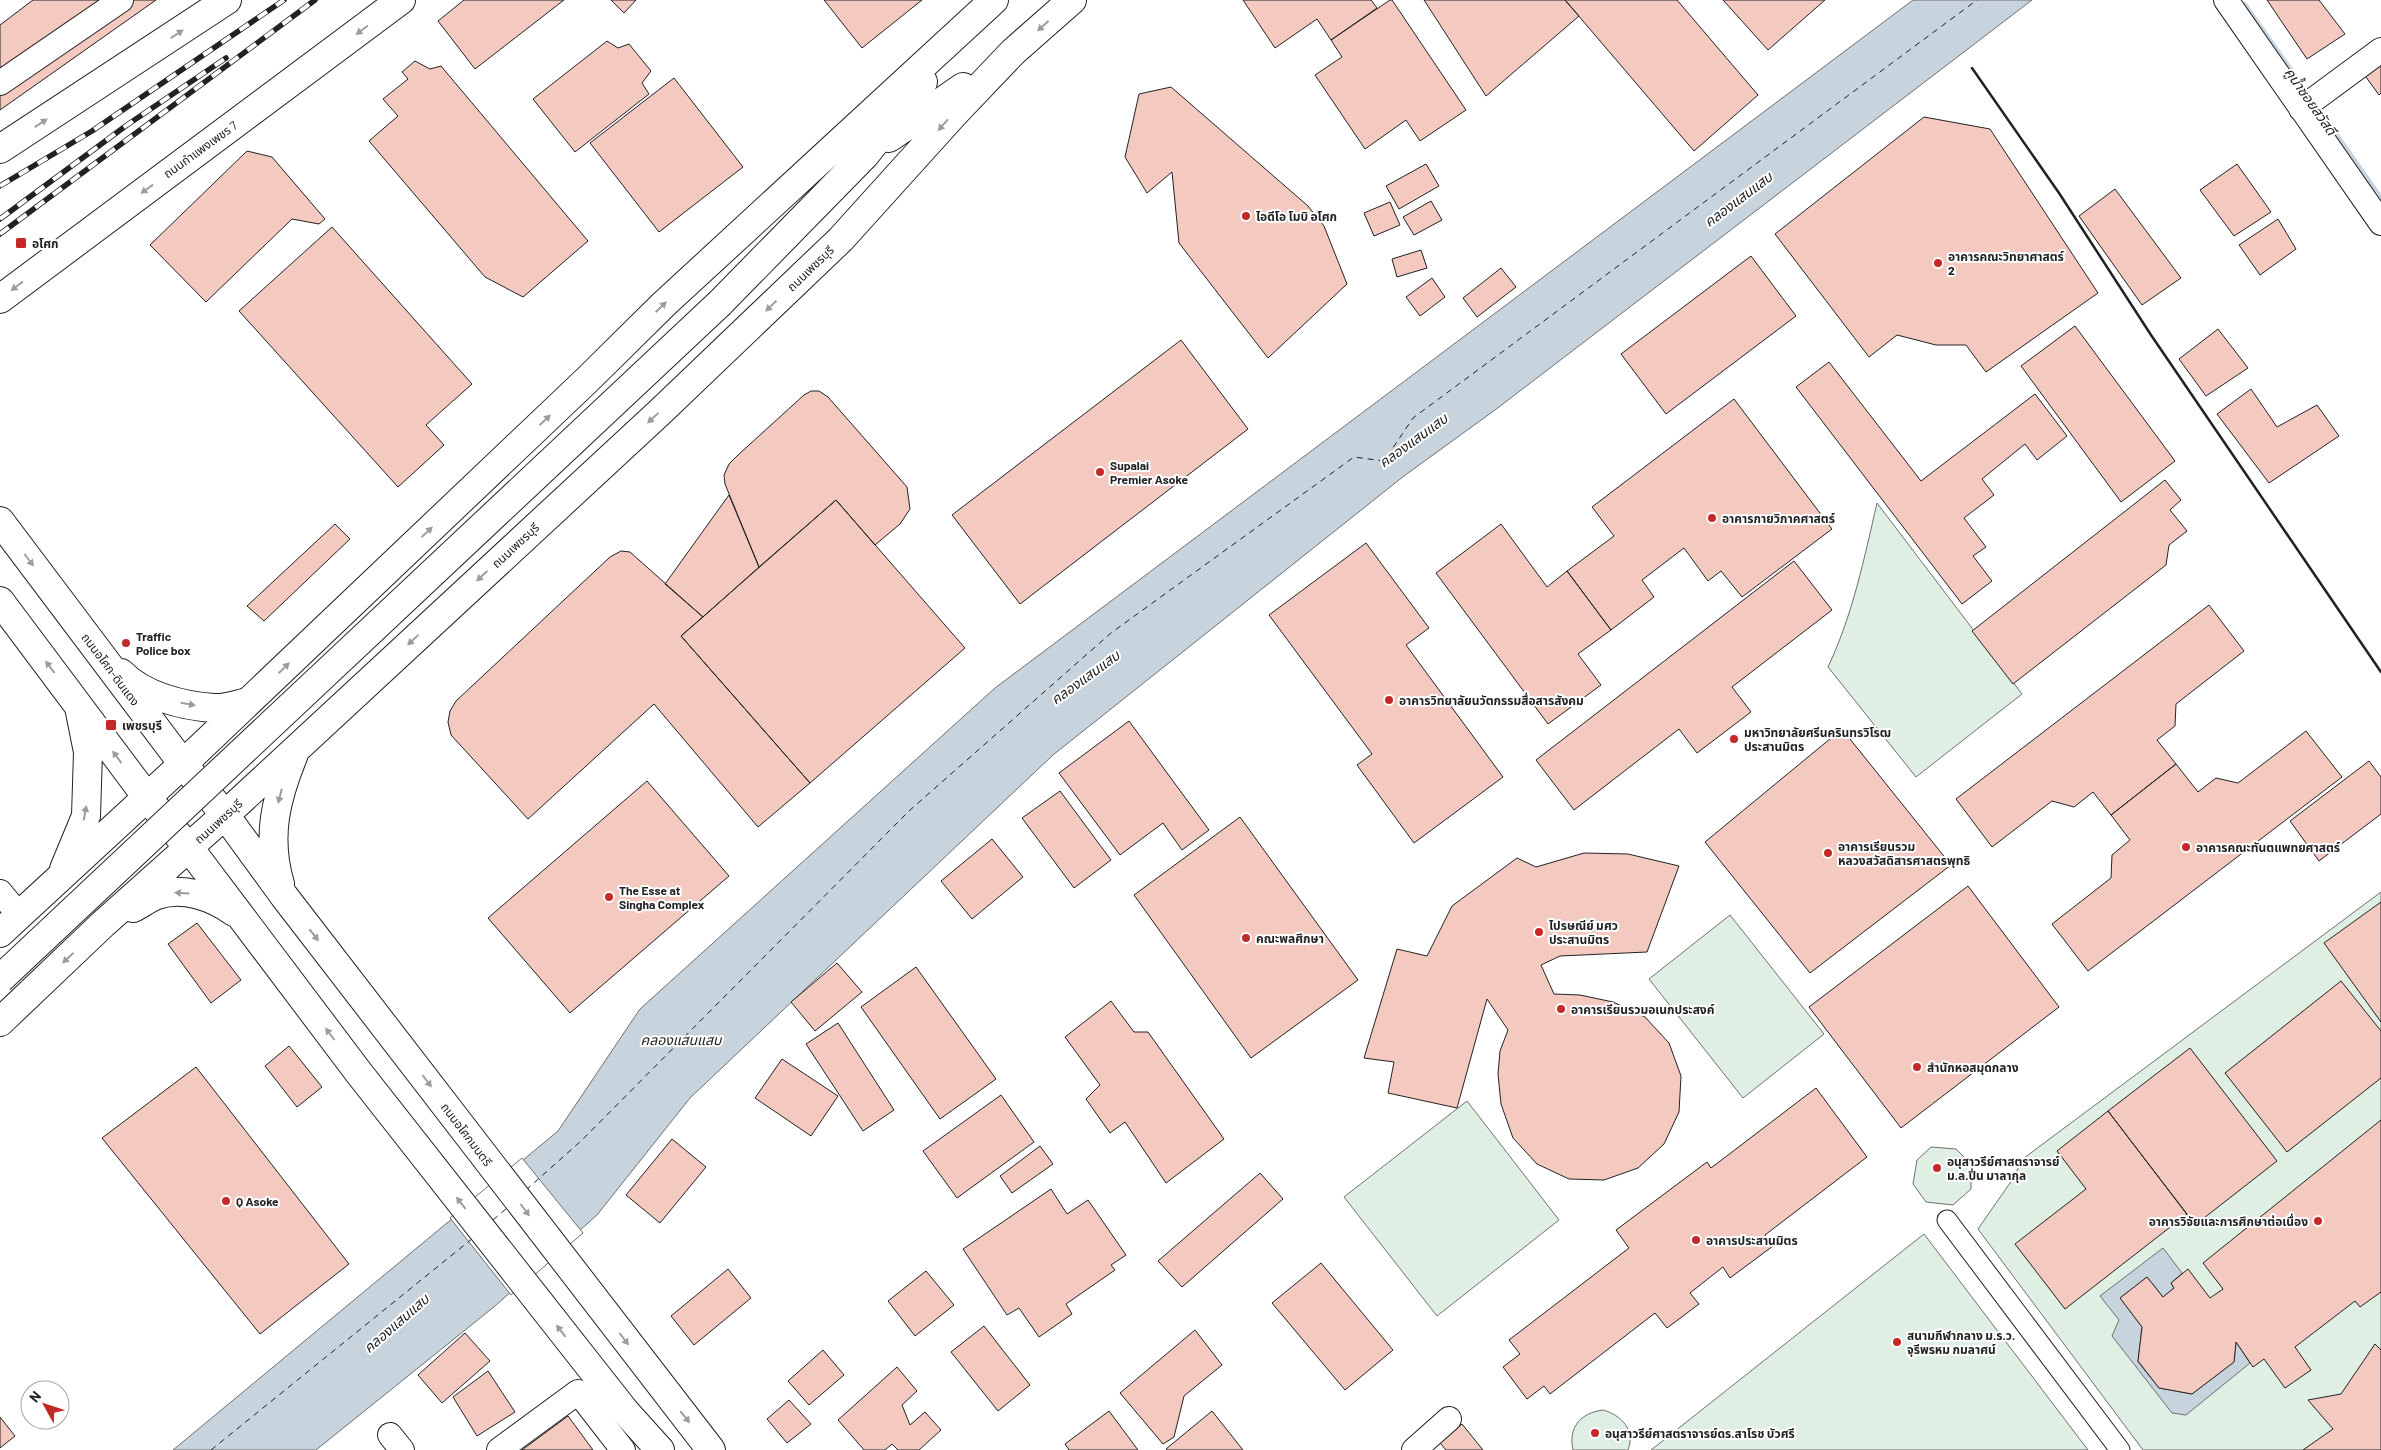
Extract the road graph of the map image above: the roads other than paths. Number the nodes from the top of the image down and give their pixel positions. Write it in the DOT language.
graph roads {
  1 [pos="121,0"];
  2 [pos="227,0"];
  3 [pos="401,0"];
  4 [pos="1072,0"];
  5 [pos="2226,0"];
  6 [pos="985,8"];
  7 [pos="2381,50"];
  8 [pos="1013,52"];
  9 [pos="0,83"];
  10 [pos="2302,108"];
  11 [pos="0,149"];
  12 [pos="865,155"];
  13 [pos="2381,223"];
  14 [pos="0,299"];
  15 [pos="0,521"];
  16 [pos="400,558"];
  17 [pos="0,601"];
  18 [pos="448,607"];
  19 [pos="92,644"];
  20 [pos="248,702"];
  21 [pos="79,706"];
  22 [pos="296,750"];
  23 [pos="183,764"];
  24 [pos="146,796"];
  25 [pos="226,815"];
  26 [pos="189,847"];
  27 [pos="62,875"];
  28 [pos="0,892"];
  29 [pos="284,896"];
  30 [pos="242,917"];
  31 [pos="10,924"];
  32 [pos="103,924"];
  33 [pos="0,979"];
  34 [pos="0,1022"];
  35 [pos="1947,1220"];
  36 [pos="1449,1419"];
  37 [pos="653,1448"];
  38 [pos="500,1450"];
  39 [pos="623,1450"];
  40 [pos="711,1450"];
  41 [pos="1414,1450"];
  42 [pos="2120,1450"];
  1 -- 9 [label="street"];
  11 -- 2 [label="main road, one-way"];
  3 -- 14 [label="main road, ถนนกำแพงเพชร 7, one-way"];
  4 -- 8 [label="main road, ถนนเพชรบุรี, one-way"];
  5 -- 10 [label="street"];
  6 -- 12 [label="main road, ถนนเพชรบุรี"];
  16 -- 6 [label="main road, ถนนเพชรบุรี, one-way"];
  7 -- 10 [label="street"];
  8 -- 12 [label="main road, ถนนเพชรบุรี"];
  8 -- 18 [label="main road, ถนนเพชรบุรี, one-way"];
  10 -- 13 [label="street"];
  12 -- 33 [label="main road, ถนนเพชรบุรี, bridge"];
  15 -- 19 [label="main road, ถนนอโศก-ดินแดง, one-way"];
  16 -- 18 [label="main road"];
  20 -- 16 [label="main road, ถนนเพชรบุรี, one-way"];
  21 -- 17 [label="main road, one-way"];
  18 -- 22 [label="main road, ถนนเพชรบุรี, one-way"];
  19 -- 20 [label="main road, one-way"];
  19 -- 23 [label="main road, ถนนอโศก-ดินแดง"];
  20 -- 23 [label="main road, ถนนเพชรบุรี"];
  24 -- 21 [label="main road, one-way"];
  27 -- 21 [label="main road, one-way"];
  22 -- 25 [label="main road, ถนนเพชรบุรี"];
  22 -- 29 [label="main road, one-way"];
  23 -- 24 [label="main road, ถนนเพชรบุรี"];
  23 -- 25 [label="main road, ถนนอโศก-ดินแดง"];
  24 -- 26 [label="main road"];
  24 -- 27 [label="main road, ถนนเพชรบุรี"];
  25 -- 26 [label="main road, ถนนเพชรบุรี"];
  25 -- 29 [label="main road, ถนนอโศกมนตรี"];
  26 -- 30 [label="main road"];
  26 -- 32 [label="main road, ถนนเพชรบุรี"];
  27 -- 31 [label="main road, ถนนเพชรบุรี"];
  28 -- 31 [label="street"];
  29 -- 40 [label="main road, ถนนอโศกมนตรี, one-way"];
  30 -- 32 [label="main road, one-way"];
  37 -- 30 [label="main road, one-way"];
  32 -- 34 [label="main road, ถนนเพชรบุรี, one-way"];
  35 -- 42 [label="street"];
  36 -- 41 [label="street"];
  38 -- 39 [label="street"];
}
